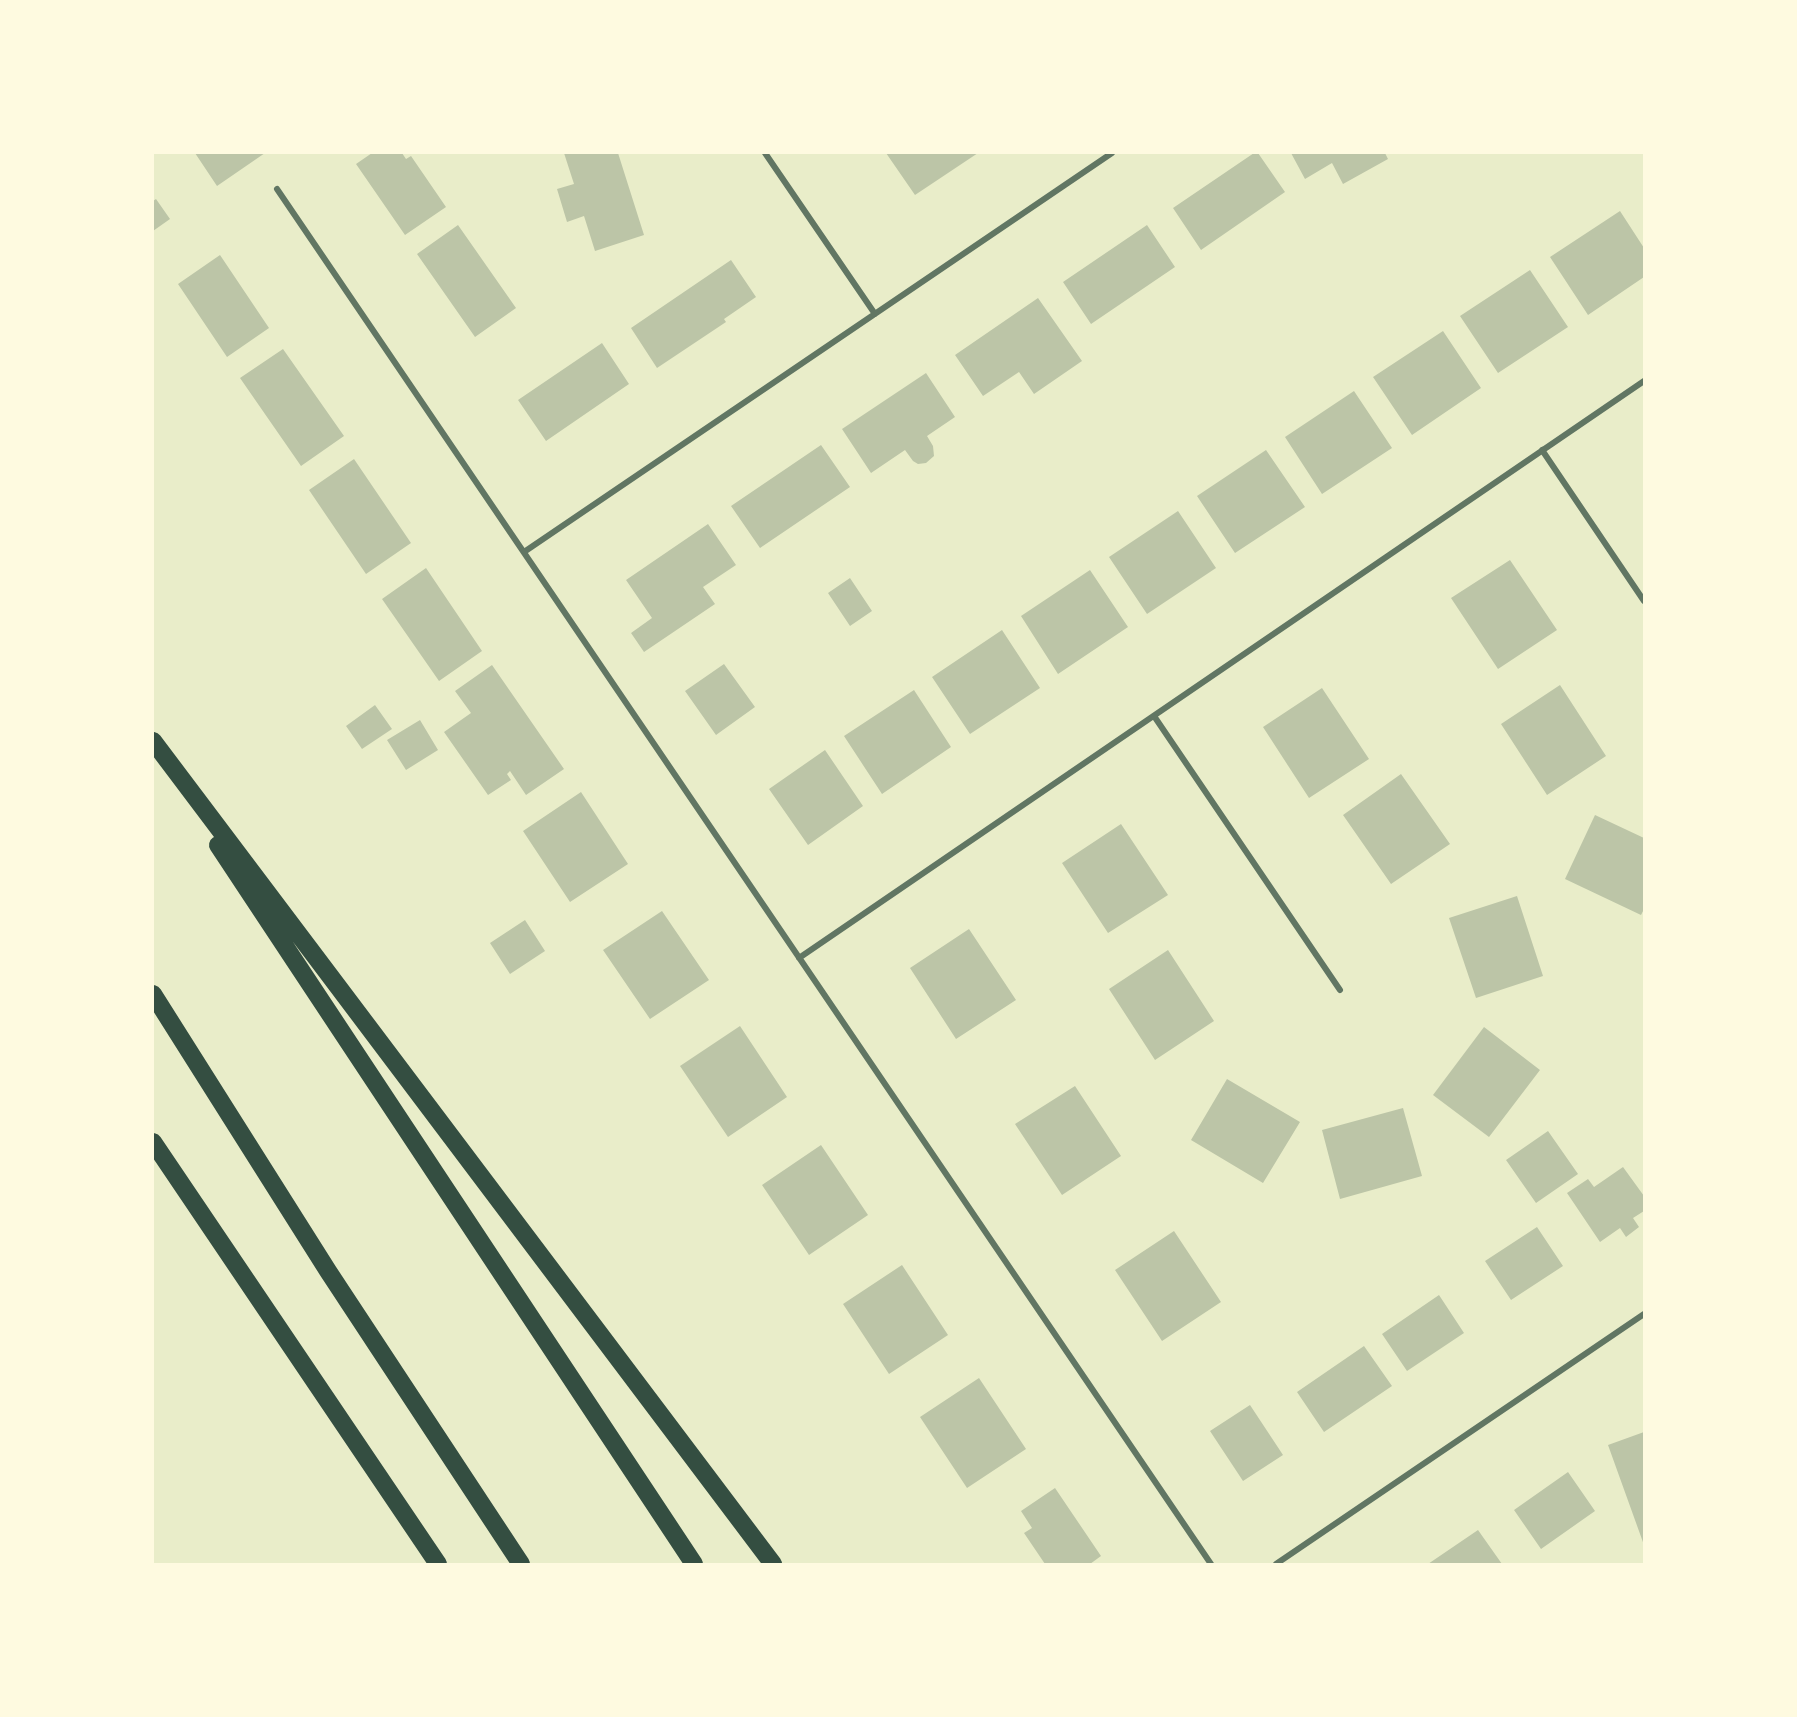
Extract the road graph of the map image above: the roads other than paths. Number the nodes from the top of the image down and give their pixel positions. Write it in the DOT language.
graph roads {
  1 [pos="765,153"];
  2 [pos="1112,153"];
  3 [pos="277,189"];
  4 [pos="875,314"];
  5 [pos="1644,381"];
  6 [pos="1542,450"];
  7 [pos="524,552"];
  8 [pos="1644,601"];
  9 [pos="1154,716"];
  10 [pos="153,741"];
  11 [pos="153,748"];
  12 [pos="799,958"];
  13 [pos="1340,990"];
  14 [pos="153,994"];
  15 [pos="153,1142"];
  16 [pos="1644,1314"];
  17 [pos="438,1564"];
  18 [pos="521,1564"];
  19 [pos="694,1564"];
  20 [pos="773,1564"];
  21 [pos="1211,1564"];
  22 [pos="1276,1564"];
  1 -- 4 [label="street"];
  2 -- 4 [label="street"];
  3 -- 7 [label="street"];
  4 -- 7 [label="street"];
  5 -- 6 [label="street"];
  6 -- 8 [label="street"];
  6 -- 9 [label="street"];
  7 -- 12 [label="street"];
  9 -- 12 [label="street"];
  9 -- 13 [label="street"];
  10 -- 20 [label="highway"];
  11 -- 19 [label="highway"];
  12 -- 21 [label="street"];
  14 -- 18 [label="highway"];
  15 -- 17 [label="highway"];
  16 -- 22 [label="street"];
}
